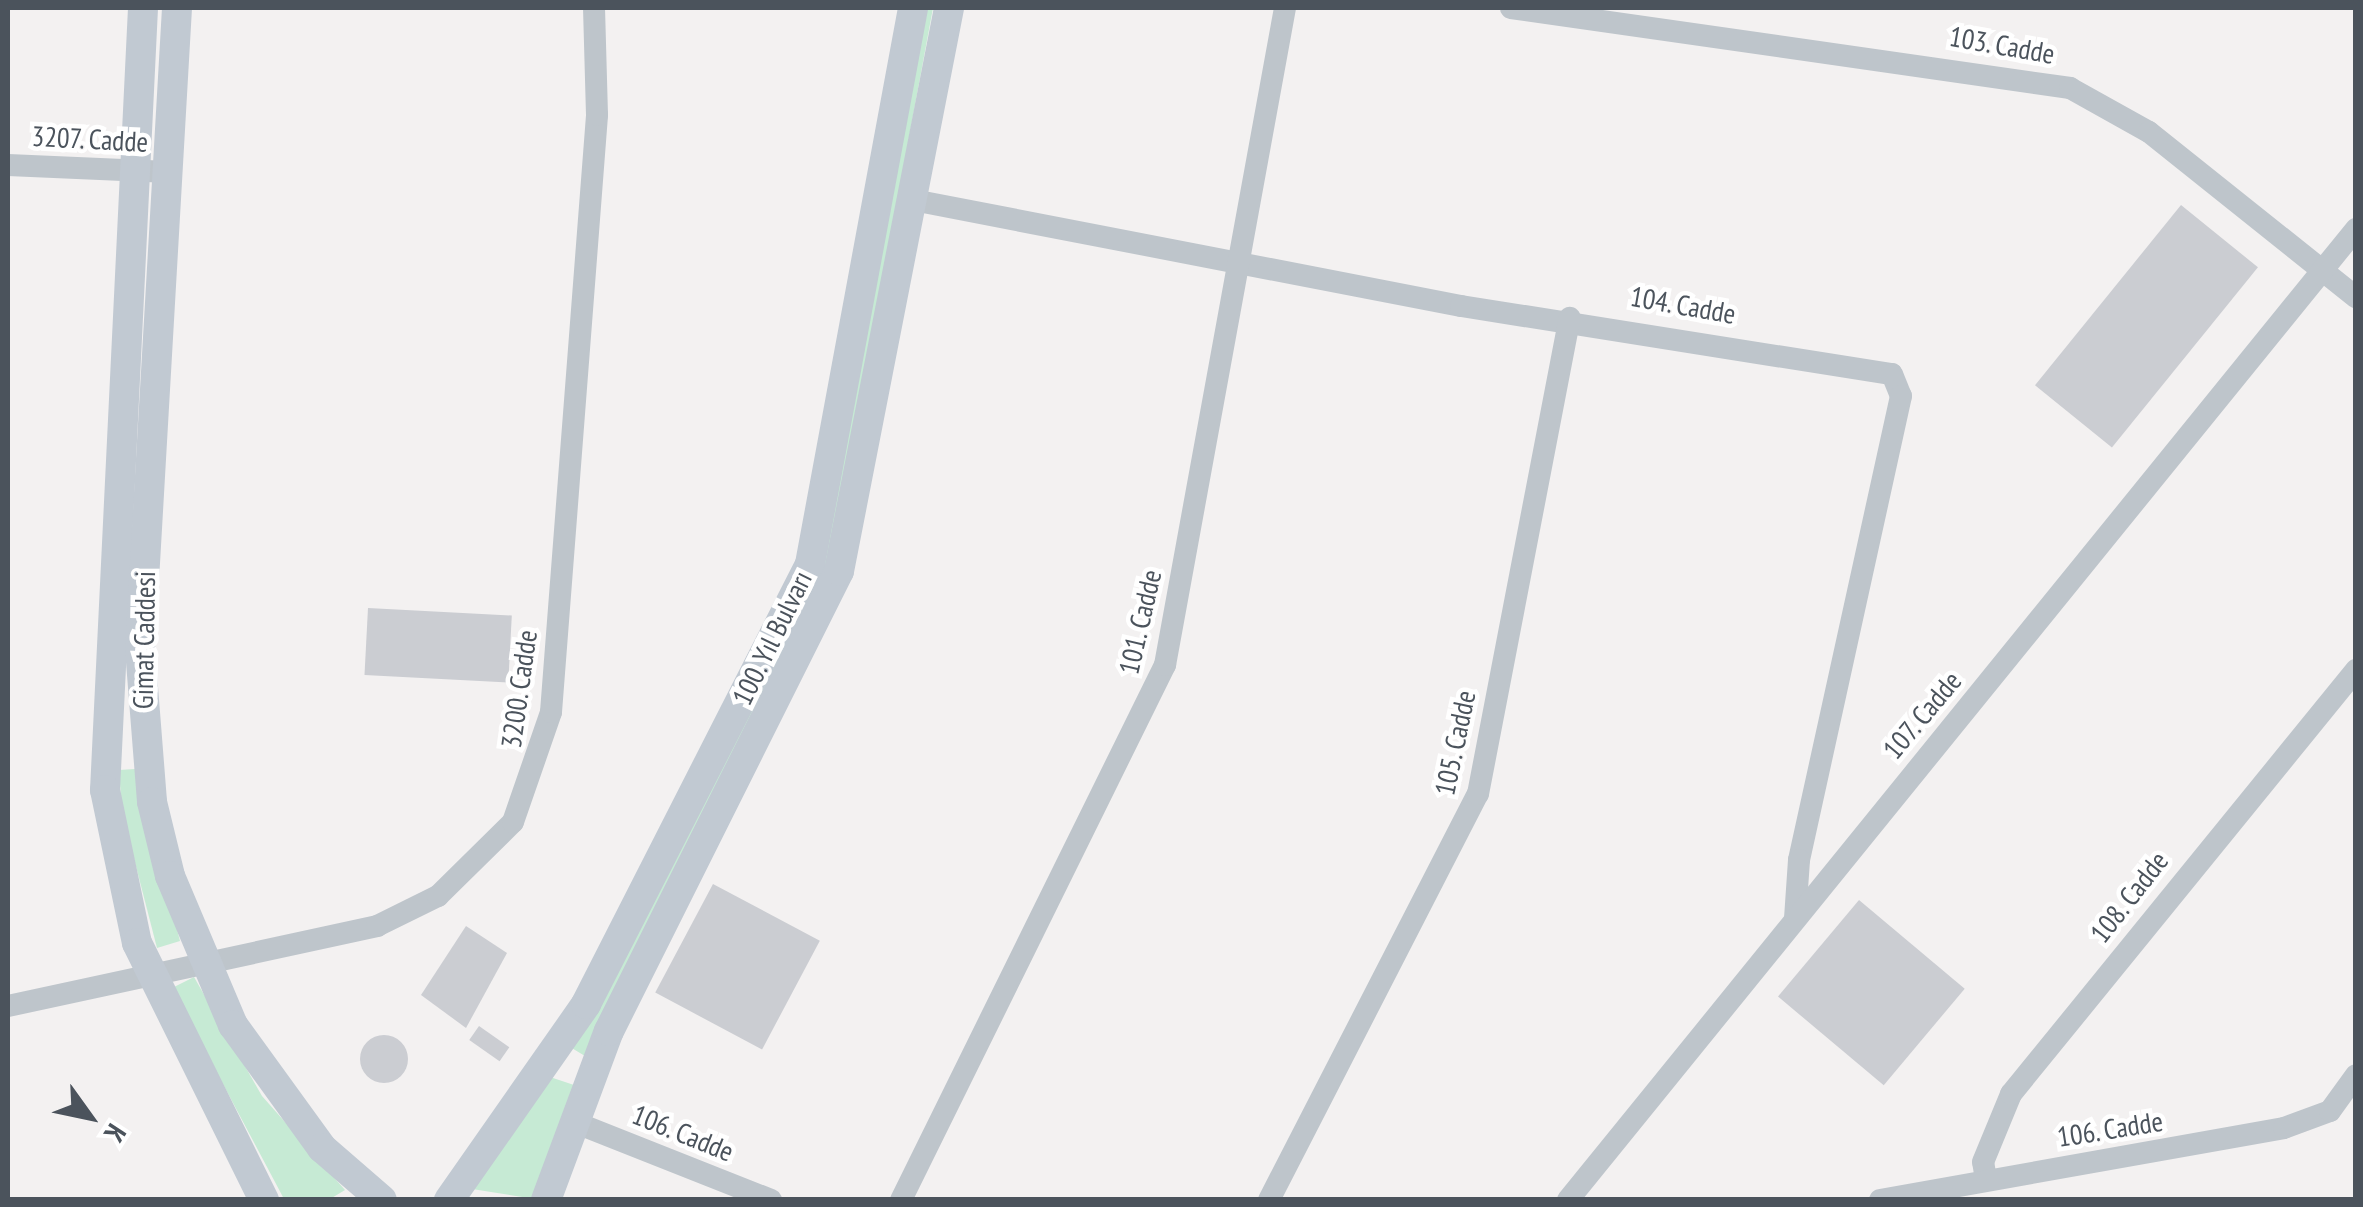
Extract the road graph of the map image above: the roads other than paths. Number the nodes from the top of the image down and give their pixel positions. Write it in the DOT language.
graph roads {
  1 [pos="143,8"];
  2 [pos="177,8"];
  3 [pos="594,8"];
  4 [pos="913,8"];
  5 [pos="949,8"];
  6 [pos="1285,8"];
  7 [pos="1512,8"];
  8 [pos="8,165"];
  9 [pos="138,172"];
  10 [pos="169,172"];
  11 [pos="913,200"];
  12 [pos="2356,229"];
  13 [pos="1241,264"];
  14 [pos="2324,271"];
  15 [pos="2356,297"];
  16 [pos="129,310"];
  17 [pos="160,311"];
  18 [pos="1570,318"];
  19 [pos="2356,670"];
  20 [pos="145,756"];
  21 [pos="104,759"];
  22 [pos="1795,918"];
  23 [pos="203,960"];
  24 [pos="149,974"];
  25 [pos="8,1006"];
  26 [pos="2356,1076"];
  27 [pos="2349,1105"];
  28 [pos="574,1122"];
  29 [pos="1986,1180"];
  30 [pos="264,1200"];
  31 [pos="382,1200"];
  32 [pos="449,1200"];
  33 [pos="546,1200"];
  34 [pos="771,1200"];
  35 [pos="901,1200"];
  36 [pos="1270,1200"];
  37 [pos="1568,1200"];
  38 [pos="1880,1200"];
  1 -- 9 [label="main road, Gimat Caddesi"];
  2 -- 10 [label="main road, Gimat Caddesi"];
  3 -- 23 [label="street, 3200. Cadde"];
  4 -- 32 [label="main road, 100. Yıl Bulvarı"];
  5 -- 11 [label="main road, 100. Yıl Bulvarı"];
  6 -- 13 [label="street, 101. Cadde"];
  7 -- 14 [label="street, 103. Cadde"];
  8 -- 9 [label="street, 3207. Cadde"];
  9 -- 10 [label="street, 3207. Cadde"];
  9 -- 16 [label="main road, Gimat Caddesi"];
  10 -- 17 [label="main road, Gimat Caddesi"];
  11 -- 13 [label="street, 104. Cadde"];
  11 -- 28 [label="main road, 100. Yıl Bulvarı"];
  12 -- 14 [label="street, 107. Cadde"];
  13 -- 18 [label="street, 104. Cadde"];
  13 -- 35 [label="street, 101. Cadde"];
  14 -- 15 [label="street, 103. Cadde"];
  14 -- 22 [label="street, 107. Cadde"];
  16 -- 17 [label="street"];
  16 -- 21 [label="main road, Gimat Caddesi"];
  17 -- 20 [label="main road, Gimat Caddesi"];
  18 -- 22 [label="street, 104. Cadde"];
  18 -- 36 [label="street, 105. Cadde"];
  19 -- 29 [label="street, 108. Cadde"];
  20 -- 21 [label="main road"];
  20 -- 23 [label="main road, Gimat Caddesi"];
  21 -- 24 [label="main road, Gimat Caddesi"];
  22 -- 37 [label="street, 107. Cadde"];
  23 -- 24 [label="street, 3200. Cadde"];
  23 -- 31 [label="main road, Gimat Caddesi"];
  24 -- 25 [label="street, 3200. Cadde"];
  24 -- 30 [label="main road, Gimat Caddesi"];
  26 -- 27 [label="street"];
  27 -- 29 [label="street, 106. Cadde"];
  28 -- 33 [label="main road, 100. Yıl Bulvarı"];
  28 -- 34 [label="street, 106. Cadde"];
  29 -- 38 [label="street, 106. Cadde"];
}
